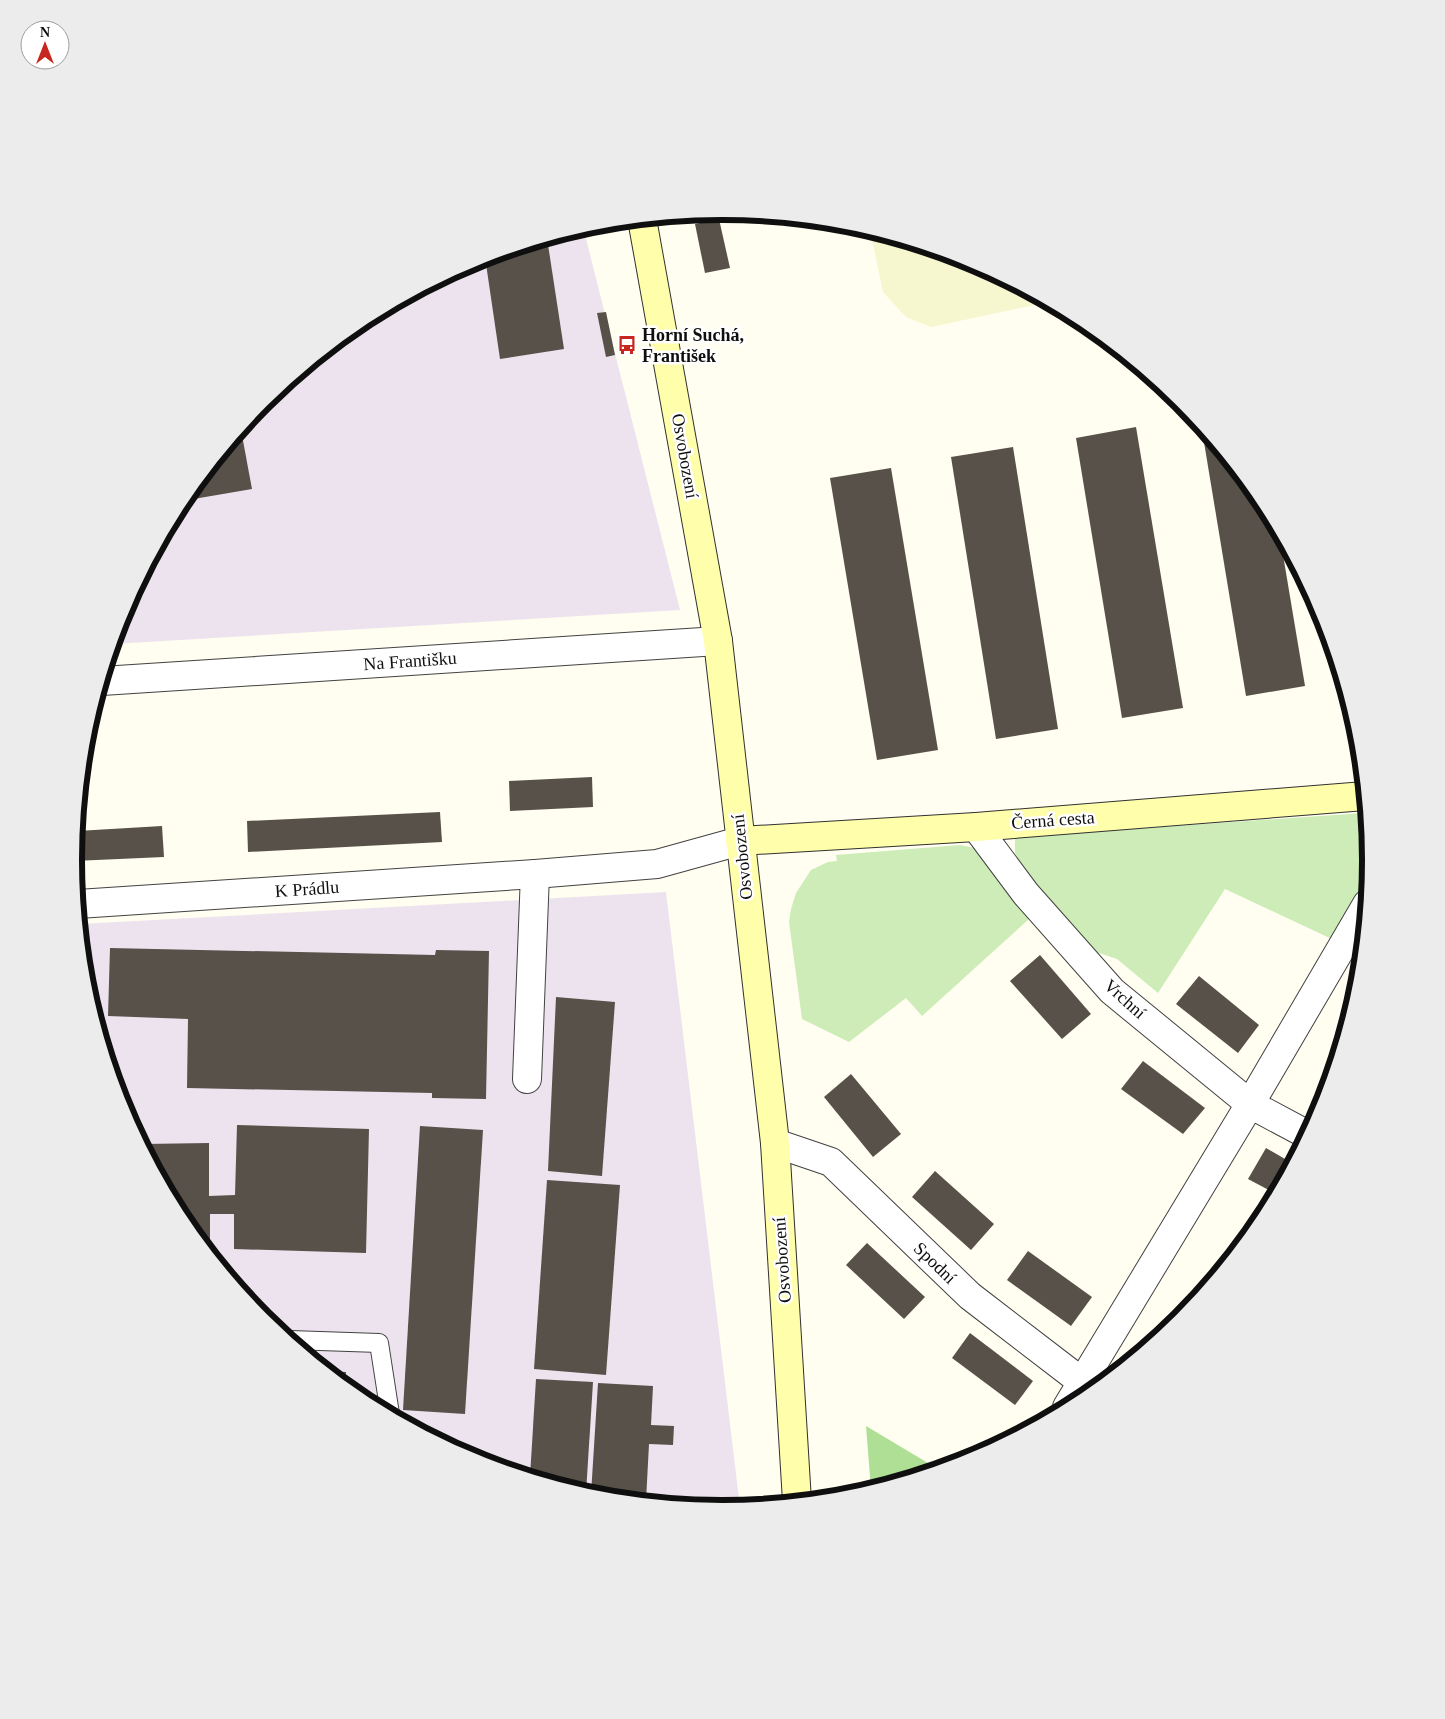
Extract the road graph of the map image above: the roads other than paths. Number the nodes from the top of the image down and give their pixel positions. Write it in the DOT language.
graph roads {
  1 [pos="643,225"];
  2 [pos="718,641"];
  3 [pos="108,681"];
  4 [pos="1359,796"];
  5 [pos="976,826"];
  6 [pos="740,841"];
  7 [pos="535,874"];
  8 [pos="84,904"];
  9 [pos="1359,917"];
  10 [pos="527,1079"];
  11 [pos="1250,1104"];
  12 [pos="1301,1131"];
  13 [pos="775,1143"];
  14 [pos="300,1340"];
  15 [pos="1090,1383"];
  16 [pos="1089,1385"];
  17 [pos="389,1406"];
  18 [pos="798,1495"];
  1 -- 2 [label="main road, Osvobození"];
  2 -- 3 [label="street, Na Františku"];
  2 -- 6 [label="main road, Osvobození"];
  4 -- 5 [label="main road, Černá cesta"];
  5 -- 6 [label="main road, Černá cesta"];
  5 -- 11 [label="street, Vrchní"];
  6 -- 7 [label="street, K Prádlu"];
  6 -- 13 [label="main road, Osvobození"];
  7 -- 8 [label="street, K Prádlu"];
  7 -- 10 [label="street"];
  9 -- 11 [label="street"];
  11 -- 12 [label="street, Vrchní"];
  11 -- 15 [label="street"];
  13 -- 16 [label="street, Spodní"];
  13 -- 18 [label="main road, Osvobození"];
  14 -- 17 [label="lane"];
}
